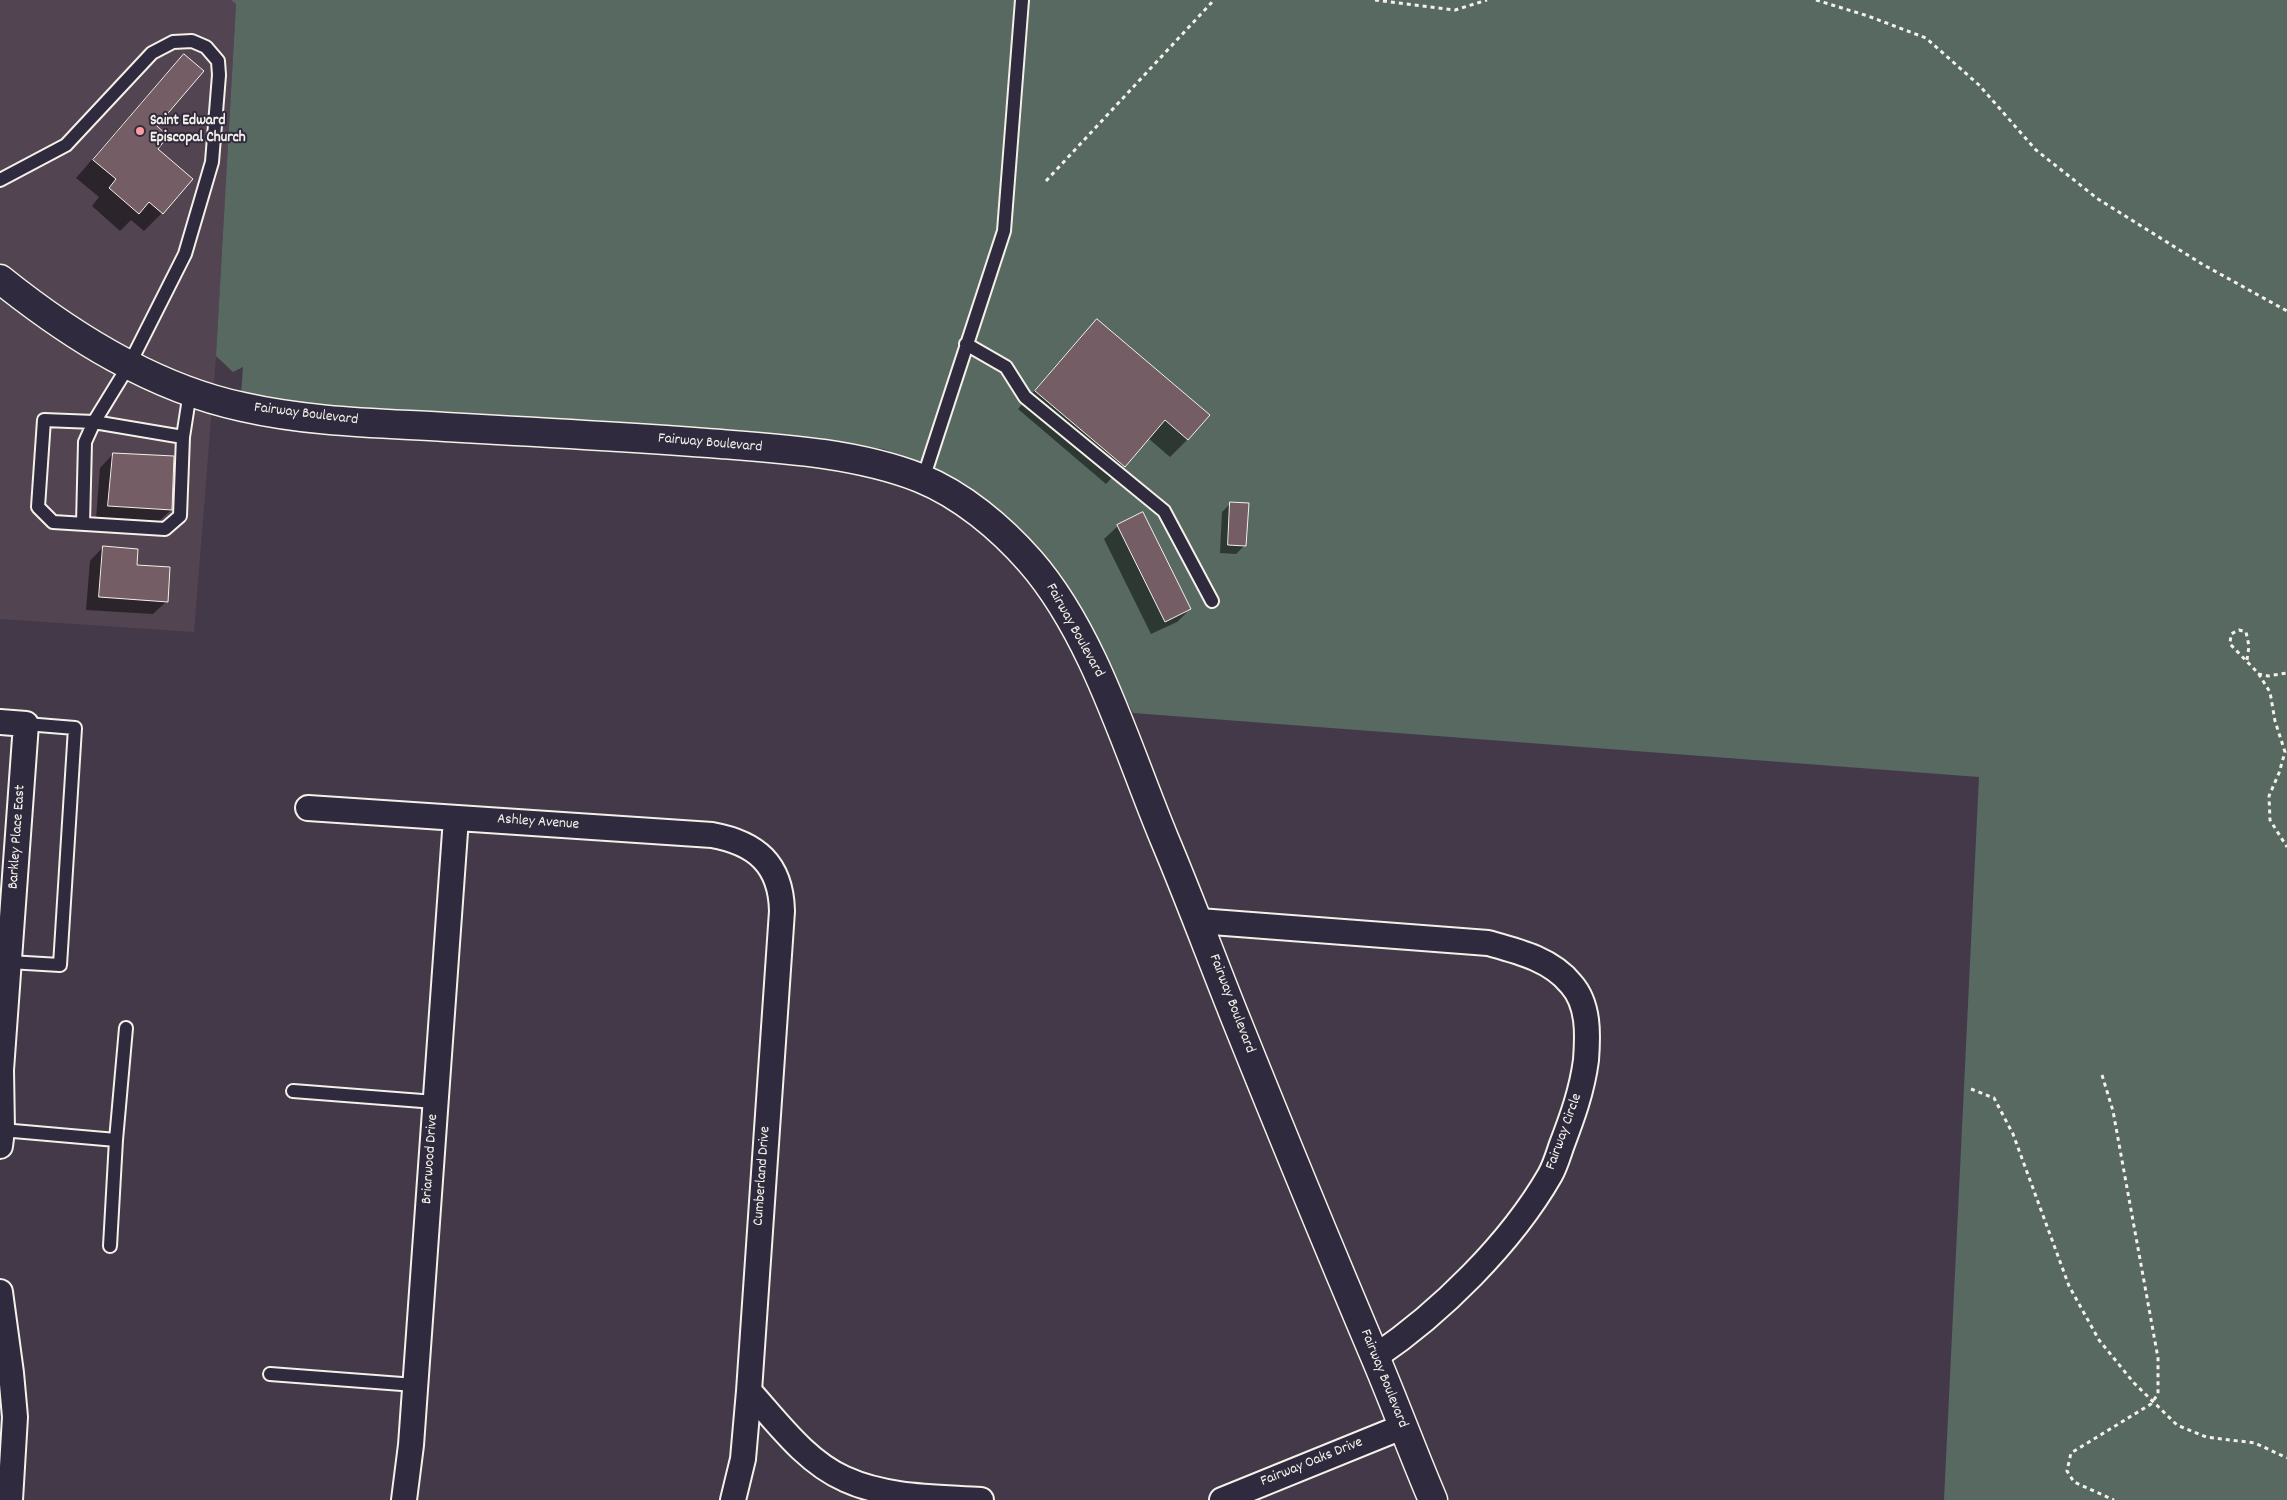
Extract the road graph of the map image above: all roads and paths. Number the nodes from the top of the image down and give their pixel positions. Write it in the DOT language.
graph roads {
  1 [pos="1022,0"];
  2 [pos="1214,0"];
  3 [pos="1375,0"];
  4 [pos="1487,0"];
  5 [pos="1816,0"];
  6 [pos="0,180"];
  7 [pos="1046,181"];
  8 [pos="0,279"];
  9 [pos="2287,311"];
  10 [pos="966,344"];
  11 [pos="129,365"];
  12 [pos="190,392"];
  13 [pos="94,422"];
  14 [pos="183,437"];
  15 [pos="923,479"];
  16 [pos="83,524"];
  17 [pos="1212,601"];
  18 [pos="2247,660"];
  19 [pos="2287,673"];
  20 [pos="2258,674"];
  21 [pos="0,722"];
  22 [pos="26,724"];
  23 [pos="308,808"];
  24 [pos="456,818"];
  25 [pos="2287,847"];
  26 [pos="763,856"];
  27 [pos="1199,921"];
  28 [pos="9,962"];
  29 [pos="126,1028"];
  30 [pos="0,1070"];
  31 [pos="2102,1075"];
  32 [pos="1971,1089"];
  33 [pos="293,1091"];
  34 [pos="435,1102"];
  35 [pos="1,1138"];
  36 [pos="116,1140"];
  37 [pos="110,1246"];
  38 [pos="0,1292"];
  39 [pos="1375,1357"];
  40 [pos="270,1374"];
  41 [pos="415,1385"];
  42 [pos="748,1391"];
  43 [pos="7,1417"];
  44 [pos="1402,1427"];
  45 [pos="2287,1458"];
  46 [pos="10,1500"];
  47 [pos="404,1500"];
  48 [pos="733,1500"];
  49 [pos="981,1500"];
  50 [pos="1222,1500"];
  51 [pos="1433,1500"];
  52 [pos="2114,1500"];
  1 -- 10 [label="lane"];
  2 -- 7 [label="path"];
  3 -- 4 [label="path"];
  5 -- 9 [label="path"];
  6 -- 11 [label="lane"];
  8 -- 11 [label="street, Fairway Boulevard"];
  10 -- 15 [label="lane"];
  10 -- 17 [label="lane"];
  11 -- 12 [label="street, Fairway Boulevard"];
  11 -- 13 [label="lane"];
  12 -- 14 [label="lane"];
  12 -- 15 [label="street, Fairway Boulevard"];
  13 -- 14 [label="lane"];
  13 -- 16 [label="lane"];
  13 -- 16 [label="lane"];
  14 -- 16 [label="lane"];
  15 -- 27 [label="street, Fairway Boulevard"];
  18 -- 18 [label="path"];
  18 -- 20 [label="path"];
  19 -- 20 [label="path"];
  20 -- 25 [label="path"];
  21 -- 22 [label="street"];
  22 -- 28 [label="street, Barkley Place East"];
  22 -- 28 [label="lane"];
  23 -- 24 [label="street, Ashley Avenue"];
  24 -- 26 [label="street, Ashley Avenue"];
  24 -- 34 [label="street, Briarwood Drive"];
  26 -- 42 [label="street, Cumberland Drive"];
  27 -- 39 [label="street, Fairway Boulevard"];
  27 -- 39 [label="street, Fairway Circle"];
  28 -- 30 [label="street, Barkley Place East"];
  29 -- 36 [label="lane"];
  30 -- 35 [label="street, Barkley Place East"];
  31 -- 52 [label="path"];
  32 -- 45 [label="path"];
  33 -- 34 [label="lane"];
  34 -- 41 [label="street, Briarwood Drive"];
  35 -- 36 [label="lane, Barkley Place East"];
  36 -- 37 [label="lane"];
  38 -- 43 [label="street"];
  39 -- 44 [label="street, Fairway Boulevard"];
  40 -- 41 [label="lane"];
  41 -- 47 [label="street, Briarwood Drive"];
  42 -- 48 [label="street, Cumberland Drive"];
  42 -- 49 [label="street"];
  43 -- 46 [label="street"];
  44 -- 50 [label="street, Fairway Oaks Drive"];
  44 -- 51 [label="street, Fairway Boulevard"];
}
